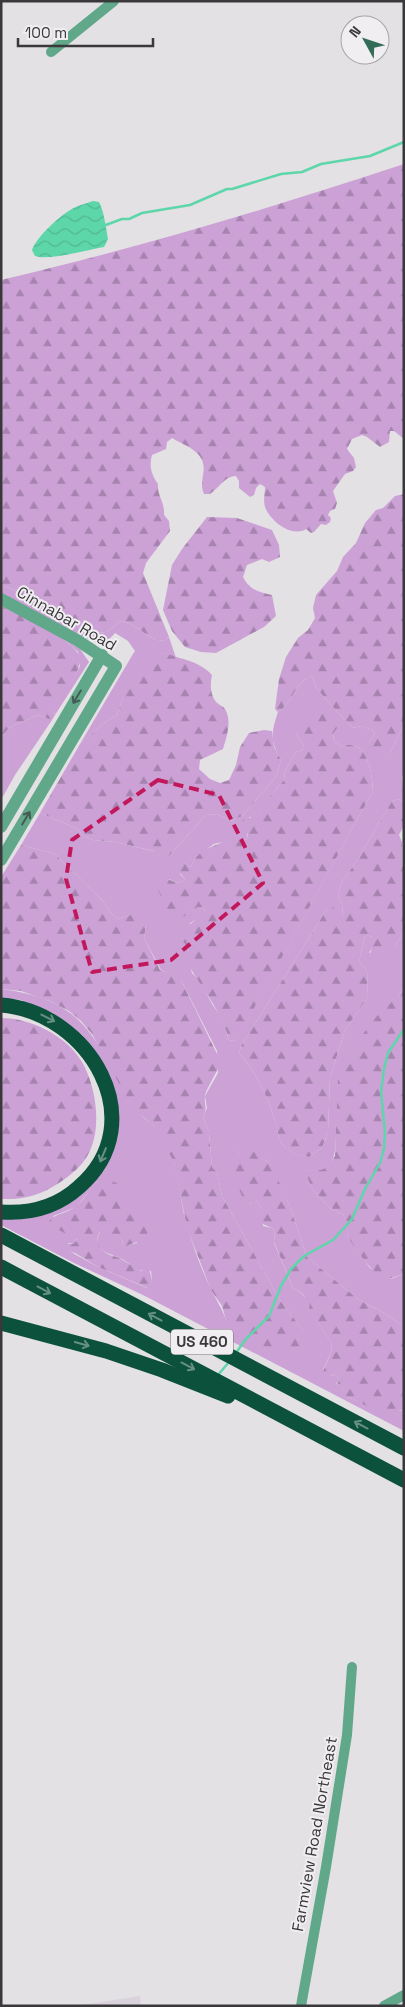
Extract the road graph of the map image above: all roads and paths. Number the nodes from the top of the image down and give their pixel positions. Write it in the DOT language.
graph roads {
  1 [pos="114,1"];
  2 [pos="51,52"];
  3 [pos="1,599"];
  4 [pos="102,656"];
  5 [pos="1,827"];
  6 [pos="1,860"];
  7 [pos="1,1005"];
  8 [pos="1,1212"];
  9 [pos="1,1236"];
  10 [pos="1,1268"];
  11 [pos="1,1323"];
  12 [pos="274,1411"];
  13 [pos="404,1448"];
  14 [pos="404,1480"];
  15 [pos="352,1667"];
  16 [pos="404,1995"];
  17 [pos="301,2006"];
  18 [pos="384,2006"];
  1 -- 2 [label="street"];
  3 -- 4 [label="street, Cinnabar Road"];
  4 -- 5 [label="street, one-way"];
  6 -- 4 [label="street, Cinnabar Road, one-way"];
  7 -- 8 [label="highway, one-way"];
  13 -- 9 [label="highway, US 460, one-way"];
  10 -- 12 [label="highway, US 460, one-way"];
  11 -- 12 [label="highway, one-way"];
  12 -- 14 [label="highway, US 460"];
  15 -- 17 [label="street, Farmview Road Northeast"];
  16 -- 18 [label="street"];
}
